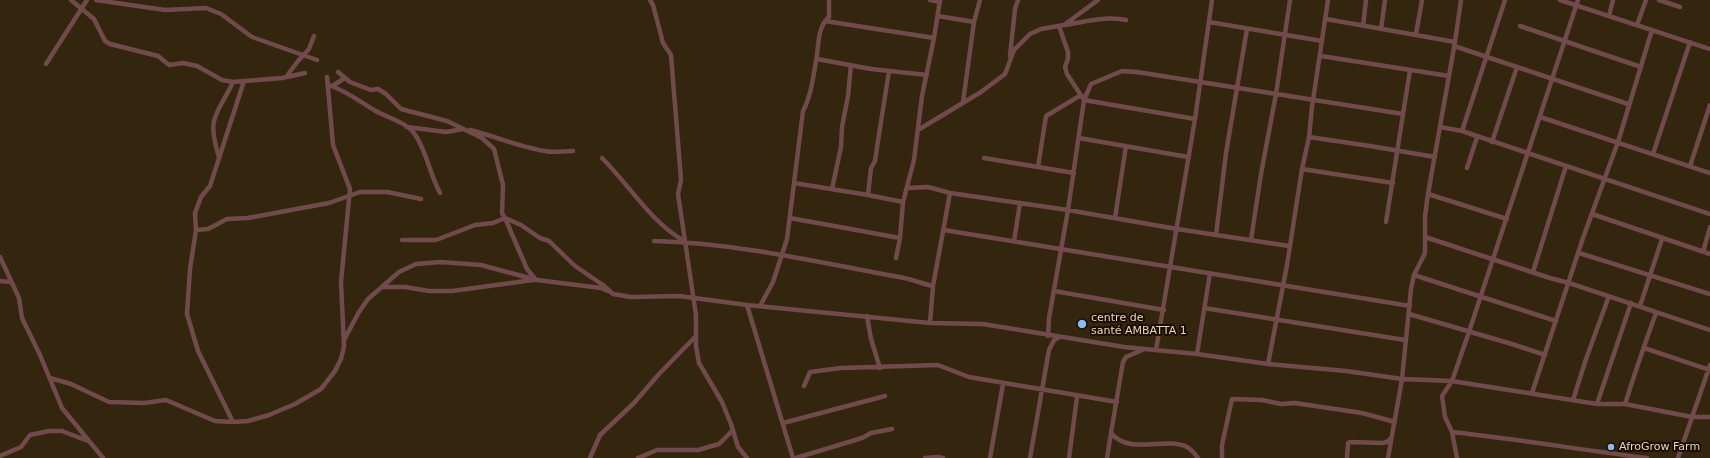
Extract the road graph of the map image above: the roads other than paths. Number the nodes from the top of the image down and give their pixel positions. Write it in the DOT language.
graph roads {
  1 [pos="71,0"];
  2 [pos="87,0"];
  3 [pos="96,0"];
  4 [pos="650,0"];
  5 [pos="829,0"];
  6 [pos="930,0"];
  7 [pos="980,0"];
  8 [pos="1018,0"];
  9 [pos="1098,0"];
  10 [pos="1212,0"];
  11 [pos="1290,0"];
  12 [pos="1328,0"];
  13 [pos="1366,0"];
  14 [pos="1385,0"];
  15 [pos="1422,0"];
  16 [pos="1461,0"];
  17 [pos="1505,0"];
  18 [pos="1560,0"];
  19 [pos="1613,0"];
  20 [pos="1646,0"];
  21 [pos="1659,0"];
  22 [pos="940,1"];
  23 [pos="1577,3"];
  24 [pos="1680,7"];
  25 [pos="81,9"];
  26 [pos="938,16"];
  27 [pos="1609,16"];
  28 [pos="1326,19"];
  29 [pos="1126,20"];
  30 [pos="825,21"];
  31 [pos="974,22"];
  32 [pos="1209,22"];
  33 [pos="1064,25"];
  34 [pos="1637,25"];
  35 [pos="1059,26"];
  36 [pos="1363,26"];
  37 [pos="1520,26"];
  38 [pos="1247,29"];
  39 [pos="1381,29"];
  40 [pos="1652,30"];
  41 [pos="1416,34"];
  42 [pos="1284,35"];
  43 [pos="314,36"];
  44 [pos="934,38"];
  45 [pos="1322,41"];
  46 [pos="1565,41"];
  47 [pos="1690,42"];
  48 [pos="1455,44"];
  49 [pos="1710,49"];
  50 [pos="302,56"];
  51 [pos="1320,56"];
  52 [pos="1487,58"];
  53 [pos="817,59"];
  54 [pos="316,60"];
  55 [pos="46,64"];
  56 [pos="1009,64"];
  57 [pos="851,65"];
  58 [pos="1641,66"];
  59 [pos="1517,67"];
  60 [pos="1410,70"];
  61 [pos="889,71"];
  62 [pos="338,72"];
  63 [pos="305,73"];
  64 [pos="926,75"];
  65 [pos="1449,76"];
  66 [pos="286,77"];
  67 [pos="327,77"];
  68 [pos="345,78"];
  69 [pos="1552,79"];
  70 [pos="244,81"];
  71 [pos="1200,81"];
  72 [pos="233,82"];
  73 [pos="330,85"];
  74 [pos="1237,88"];
  75 [pos="1276,94"];
  76 [pos="1081,96"];
  77 [pos="1314,99"];
  78 [pos="1084,100"];
  79 [pos="963,102"];
  80 [pos="1628,104"];
  81 [pos="1710,105"];
  82 [pos="1403,114"];
  83 [pos="1540,117"];
  84 [pos="1195,119"];
  85 [pos="407,127"];
  86 [pos="1440,127"];
  87 [pos="463,129"];
  88 [pos="918,130"];
  89 [pos="1462,131"];
  90 [pos="1309,137"];
  91 [pos="1477,137"];
  92 [pos="1079,138"];
  93 [pos="1492,142"];
  94 [pos="1618,142"];
  95 [pos="1126,146"];
  96 [pos="572,151"];
  97 [pos="1398,151"];
  98 [pos="1528,154"];
  99 [pos="1653,154"];
  100 [pos="1188,156"];
  101 [pos="219,157"];
  102 [pos="1435,157"];
  103 [pos="602,158"];
  104 [pos="984,158"];
  105 [pos="1566,166"];
  106 [pos="1690,166"];
  107 [pos="1038,167"];
  108 [pos="1467,168"];
  109 [pos="1302,169"];
  110 [pos="1074,173"];
  111 [pos="1710,173"];
  112 [pos="1604,179"];
  113 [pos="794,183"];
  114 [pos="1393,183"];
  115 [pos="907,188"];
  116 [pos="832,190"];
  117 [pos="440,193"];
  118 [pos="950,194"];
  119 [pos="1428,194"];
  120 [pos="349,195"];
  121 [pos="868,195"];
  122 [pos="421,199"];
  123 [pos="903,202"];
  124 [pos="1020,203"];
  125 [pos="1068,210"];
  126 [pos="1592,214"];
  127 [pos="1710,214"];
  128 [pos="505,218"];
  129 [pos="790,218"];
  130 [pos="1115,218"];
  131 [pos="1507,219"];
  132 [pos="1386,222"];
  133 [pos="1710,227"];
  134 [pos="196,230"];
  135 [pos="944,230"];
  136 [pos="1177,230"];
  137 [pos="1216,235"];
  138 [pos="1426,237"];
  139 [pos="900,238"];
  140 [pos="1662,239"];
  141 [pos="402,240"];
  142 [pos="1014,240"];
  143 [pos="1251,240"];
  144 [pos="654,241"];
  145 [pos="686,242"];
  146 [pos="1289,246"];
  147 [pos="1061,248"];
  148 [pos="1702,252"];
  149 [pos="1579,253"];
  150 [pos="1710,254"];
  151 [pos="782,256"];
  152 [pos="0,257"];
  153 [pos="896,258"];
  154 [pos="1494,260"];
  155 [pos="1170,266"];
  156 [pos="1532,272"];
  157 [pos="1210,273"];
  158 [pos="1650,274"];
  159 [pos="1414,275"];
  160 [pos="537,280"];
  161 [pos="0,281"];
  162 [pos="11,282"];
  163 [pos="1569,282"];
  164 [pos="1283,284"];
  165 [pos="933,286"];
  166 [pos="382,287"];
  167 [pos="1054,291"];
  168 [pos="613,294"];
  169 [pos="1710,294"];
  170 [pos="1481,296"];
  171 [pos="1609,296"];
  172 [pos="693,298"];
  173 [pos="1631,303"];
  174 [pos="747,305"];
  175 [pos="760,306"];
  176 [pos="1410,306"];
  177 [pos="1640,306"];
  178 [pos="1204,308"];
  179 [pos="1164,310"];
  180 [pos="1656,313"];
  181 [pos="1409,314"];
  182 [pos="867,316"];
  183 [pos="1277,319"];
  184 [pos="1556,321"];
  185 [pos="930,323"];
  186 [pos="1710,330"];
  187 [pos="1469,332"];
  188 [pos="696,336"];
  189 [pos="1048,336"];
  190 [pos="1064,338"];
  191 [pos="344,340"];
  192 [pos="1405,340"];
  193 [pos="1644,348"];
  194 [pos="1144,349"];
  195 [pos="1156,350"];
  196 [pos="1196,354"];
  197 [pos="1545,356"];
  198 [pos="1268,364"];
  199 [pos="880,368"];
  200 [pos="1710,368"];
  201 [pos="50,378"];
  202 [pos="1402,379"];
  203 [pos="1452,380"];
  204 [pos="1003,384"];
  205 [pos="804,386"];
  206 [pos="1042,391"];
  207 [pos="1532,393"];
  208 [pos="885,396"];
  209 [pos="1077,397"];
  210 [pos="1573,400"];
  211 [pos="1117,402"];
  212 [pos="1597,404"];
  213 [pos="1625,404"];
  214 [pos="1692,417"];
  215 [pos="1710,417"];
  216 [pos="233,422"];
  217 [pos="1395,422"];
  218 [pos="783,423"];
  219 [pos="892,429"];
  220 [pos="733,430"];
  221 [pos="1452,432"];
  222 [pos="1111,433"];
  223 [pos="1391,437"];
  224 [pos="88,441"];
  225 [pos="0,456"];
  226 [pos="103,458"];
  227 [pos="590,458"];
  228 [pos="638,458"];
  229 [pos="747,458"];
  230 [pos="793,458"];
  231 [pos="796,458"];
  232 [pos="925,458"];
  233 [pos="943,458"];
  234 [pos="990,458"];
  235 [pos="1030,458"];
  236 [pos="1069,458"];
  237 [pos="1107,458"];
  238 [pos="1198,458"];
  239 [pos="1222,458"];
  240 [pos="1346,458"];
  241 [pos="1388,458"];
  242 [pos="1457,458"];
  243 [pos="1647,458"];
  244 [pos="1678,458"];
  1 -- 25 [label="street"];
  2 -- 25 [label="street"];
  3 -- 50 [label="street"];
  4 -- 145 [label="street"];
  5 -- 30 [label="street"];
  6 -- 22 [label="street"];
  7 -- 31 [label="street"];
  8 -- 56 [label="street"];
  9 -- 33 [label="street"];
  10 -- 32 [label="street"];
  11 -- 42 [label="street"];
  12 -- 28 [label="street"];
  13 -- 36 [label="street"];
  14 -- 39 [label="street"];
  15 -- 41 [label="street"];
  16 -- 48 [label="street"];
  17 -- 52 [label="street"];
  18 -- 23 [label="street"];
  19 -- 27 [label="street"];
  20 -- 34 [label="street"];
  21 -- 24 [label="street"];
  22 -- 26 [label="street"];
  23 -- 27 [label="street"];
  23 -- 46 [label="street"];
  25 -- 55 [label="street"];
  25 -- 72 [label="street"];
  26 -- 31 [label="street"];
  26 -- 44 [label="street"];
  27 -- 34 [label="street"];
  28 -- 36 [label="street"];
  28 -- 45 [label="street"];
  29 -- 33 [label="street"];
  30 -- 44 [label="street"];
  30 -- 53 [label="street"];
  31 -- 79 [label="street"];
  32 -- 38 [label="street"];
  32 -- 71 [label="street"];
  33 -- 35 [label="street"];
  34 -- 40 [label="street"];
  35 -- 56 [label="street"];
  35 -- 76 [label="street"];
  36 -- 39 [label="street"];
  37 -- 46 [label="street"];
  38 -- 42 [label="street"];
  38 -- 74 [label="street"];
  39 -- 41 [label="street"];
  40 -- 47 [label="street"];
  40 -- 58 [label="street"];
  41 -- 48 [label="street"];
  42 -- 45 [label="street"];
  42 -- 75 [label="street"];
  43 -- 50 [label="street"];
  44 -- 64 [label="street"];
  45 -- 51 [label="street"];
  46 -- 58 [label="street"];
  46 -- 69 [label="street"];
  47 -- 49 [label="street"];
  47 -- 99 [label="street"];
  48 -- 52 [label="street"];
  48 -- 65 [label="street"];
  50 -- 54 [label="street"];
  50 -- 66 [label="street"];
  51 -- 60 [label="street"];
  51 -- 77 [label="street"];
  52 -- 59 [label="street"];
  52 -- 89 [label="street"];
  53 -- 57 [label="street"];
  53 -- 113 [label="street"];
  56 -- 79 [label="street"];
  57 -- 61 [label="street"];
  57 -- 116 [label="street"];
  58 -- 80 [label="street"];
  59 -- 69 [label="street"];
  59 -- 93 [label="street"];
  60 -- 65 [label="street"];
  60 -- 82 [label="street"];
  61 -- 64 [label="street"];
  61 -- 121 [label="street"];
  62 -- 68 [label="street"];
  63 -- 66 [label="street"];
  64 -- 88 [label="street"];
  65 -- 86 [label="street"];
  66 -- 70 [label="street"];
  67 -- 73 [label="street"];
  68 -- 73 [label="street"];
  68 -- 87 [label="street"];
  69 -- 80 [label="street"];
  69 -- 83 [label="street"];
  70 -- 72 [label="street"];
  70 -- 101 [label="street"];
  71 -- 74 [label="street"];
  71 -- 78 [label="street"];
  71 -- 84 [label="street"];
  72 -- 101 [label="street"];
  73 -- 85 [label="street"];
  73 -- 120 [label="street"];
  74 -- 75 [label="street"];
  74 -- 137 [label="street"];
  75 -- 77 [label="street"];
  75 -- 143 [label="street"];
  76 -- 78 [label="street"];
  76 -- 107 [label="street"];
  77 -- 82 [label="street"];
  77 -- 90 [label="street"];
  78 -- 84 [label="street"];
  78 -- 92 [label="street"];
  79 -- 88 [label="street"];
  80 -- 94 [label="street"];
  81 -- 106 [label="street"];
  82 -- 97 [label="street"];
  83 -- 94 [label="street"];
  83 -- 98 [label="street"];
  84 -- 100 [label="street"];
  85 -- 87 [label="street"];
  85 -- 117 [label="street"];
  86 -- 89 [label="street"];
  86 -- 102 [label="street"];
  87 -- 96 [label="street"];
  87 -- 128 [label="street"];
  88 -- 115 [label="street"];
  89 -- 91 [label="street"];
  90 -- 97 [label="street"];
  90 -- 109 [label="street"];
  91 -- 93 [label="street"];
  91 -- 108 [label="street"];
  92 -- 95 [label="street"];
  92 -- 110 [label="street"];
  93 -- 98 [label="street"];
  94 -- 99 [label="street"];
  94 -- 112 [label="street"];
  95 -- 100 [label="street"];
  95 -- 130 [label="street"];
  97 -- 102 [label="street"];
  97 -- 114 [label="street"];
  98 -- 105 [label="street"];
  98 -- 131 [label="street"];
  99 -- 106 [label="street"];
  100 -- 136 [label="street"];
  101 -- 134 [label="street"];
  102 -- 119 [label="street"];
  103 -- 145 [label="street"];
  104 -- 107 [label="street"];
  105 -- 112 [label="street"];
  105 -- 156 [label="street"];
  106 -- 111 [label="street"];
  107 -- 110 [label="street"];
  109 -- 114 [label="street"];
  109 -- 146 [label="street"];
  110 -- 125 [label="street"];
  112 -- 126 [label="street"];
  112 -- 127 [label="street"];
  113 -- 116 [label="street"];
  113 -- 129 [label="street"];
  114 -- 132 [label="street"];
  115 -- 118 [label="street"];
  115 -- 123 [label="street"];
  116 -- 121 [label="street"];
  118 -- 124 [label="street"];
  118 -- 135 [label="street"];
  119 -- 131 [label="street"];
  119 -- 138 [label="street"];
  120 -- 122 [label="street"];
  120 -- 134 [label="street"];
  120 -- 191 [label="street"];
  121 -- 123 [label="street"];
  123 -- 139 [label="street"];
  124 -- 125 [label="street"];
  124 -- 142 [label="street"];
  125 -- 130 [label="street"];
  125 -- 147 [label="street"];
  126 -- 140 [label="street"];
  126 -- 149 [label="street"];
  128 -- 141 [label="street"];
  128 -- 160 [label="street"];
  128 -- 168 [label="street"];
  129 -- 139 [label="street"];
  129 -- 151 [label="street"];
  130 -- 136 [label="street"];
  131 -- 154 [label="street"];
  133 -- 148 [label="street"];
  134 -- 216 [label="street"];
  135 -- 142 [label="street"];
  135 -- 165 [label="street"];
  136 -- 137 [label="street"];
  136 -- 155 [label="street"];
  137 -- 143 [label="street"];
  138 -- 154 [label="street"];
  138 -- 159 [label="street"];
  139 -- 153 [label="street"];
  140 -- 148 [label="street"];
  140 -- 158 [label="street"];
  142 -- 147 [label="street"];
  143 -- 146 [label="street"];
  144 -- 145 [label="street"];
  145 -- 151 [label="street"];
  145 -- 172 [label="street"];
  146 -- 164 [label="street"];
  147 -- 155 [label="street"];
  147 -- 167 [label="street"];
  148 -- 150 [label="street"];
  149 -- 158 [label="street"];
  149 -- 163 [label="street"];
  151 -- 165 [label="street"];
  151 -- 175 [label="street"];
  152 -- 162 [label="street"];
  154 -- 156 [label="street"];
  154 -- 170 [label="street"];
  155 -- 157 [label="street"];
  155 -- 179 [label="street"];
  156 -- 163 [label="street"];
  157 -- 164 [label="street"];
  157 -- 178 [label="street"];
  158 -- 169 [label="street"];
  158 -- 177 [label="street"];
  159 -- 170 [label="street"];
  159 -- 176 [label="street"];
  160 -- 166 [label="street"];
  160 -- 166 [label="street"];
  160 -- 168 [label="street"];
  161 -- 162 [label="street"];
  162 -- 201 [label="street"];
  163 -- 171 [label="street"];
  163 -- 184 [label="street"];
  164 -- 176 [label="street"];
  164 -- 183 [label="street"];
  165 -- 185 [label="street"];
  166 -- 191 [label="street"];
  167 -- 179 [label="street"];
  167 -- 189 [label="street"];
  168 -- 172 [label="street"];
  170 -- 184 [label="street"];
  170 -- 187 [label="street"];
  171 -- 173 [label="street"];
  171 -- 210 [label="street"];
  172 -- 174 [label="street"];
  172 -- 188 [label="street"];
  173 -- 177 [label="street"];
  173 -- 212 [label="street"];
  174 -- 175 [label="street"];
  174 -- 218 [label="street"];
  175 -- 182 [label="street"];
  176 -- 181 [label="street"];
  177 -- 180 [label="street"];
  178 -- 183 [label="street"];
  178 -- 196 [label="street"];
  179 -- 195 [label="street"];
  180 -- 186 [label="street"];
  180 -- 193 [label="street"];
  181 -- 187 [label="street"];
  181 -- 192 [label="street"];
  182 -- 185 [label="street"];
  182 -- 199 [label="street"];
  183 -- 192 [label="street"];
  183 -- 198 [label="street"];
  184 -- 197 [label="street"];
  185 -- 189 [label="street"];
  187 -- 197 [label="street"];
  187 -- 203 [label="street"];
  188 -- 220 [label="street"];
  188 -- 227 [label="street"];
  189 -- 190 [label="street"];
  190 -- 194 [label="street"];
  190 -- 206 [label="street"];
  191 -- 216 [label="street"];
  192 -- 202 [label="street"];
  193 -- 200 [label="street"];
  193 -- 213 [label="street"];
  194 -- 195 [label="street"];
  194 -- 211 [label="street"];
  195 -- 196 [label="street"];
  196 -- 198 [label="street"];
  197 -- 207 [label="street"];
  198 -- 202 [label="street"];
  199 -- 204 [label="street"];
  199 -- 205 [label="street"];
  200 -- 214 [label="street"];
  201 -- 216 [label="street"];
  201 -- 224 [label="street"];
  202 -- 203 [label="street"];
  202 -- 217 [label="street"];
  203 -- 207 [label="street"];
  203 -- 221 [label="street"];
  204 -- 206 [label="street"];
  204 -- 234 [label="street"];
  206 -- 209 [label="street"];
  206 -- 235 [label="street"];
  207 -- 210 [label="street"];
  208 -- 218 [label="street"];
  209 -- 211 [label="street"];
  209 -- 236 [label="street"];
  210 -- 212 [label="street"];
  211 -- 222 [label="street"];
  212 -- 213 [label="street"];
  213 -- 214 [label="street"];
  214 -- 215 [label="street"];
  214 -- 244 [label="street"];
  217 -- 223 [label="street"];
  217 -- 239 [label="street"];
  218 -- 230 [label="street"];
  219 -- 231 [label="street"];
  220 -- 228 [label="street"];
  220 -- 229 [label="street"];
  221 -- 242 [label="street"];
  221 -- 243 [label="street"];
  222 -- 237 [label="street"];
  222 -- 238 [label="street"];
  223 -- 240 [label="street"];
  223 -- 241 [label="street"];
  224 -- 225 [label="street"];
  224 -- 226 [label="street"];
  232 -- 233 [label="street"];
}
